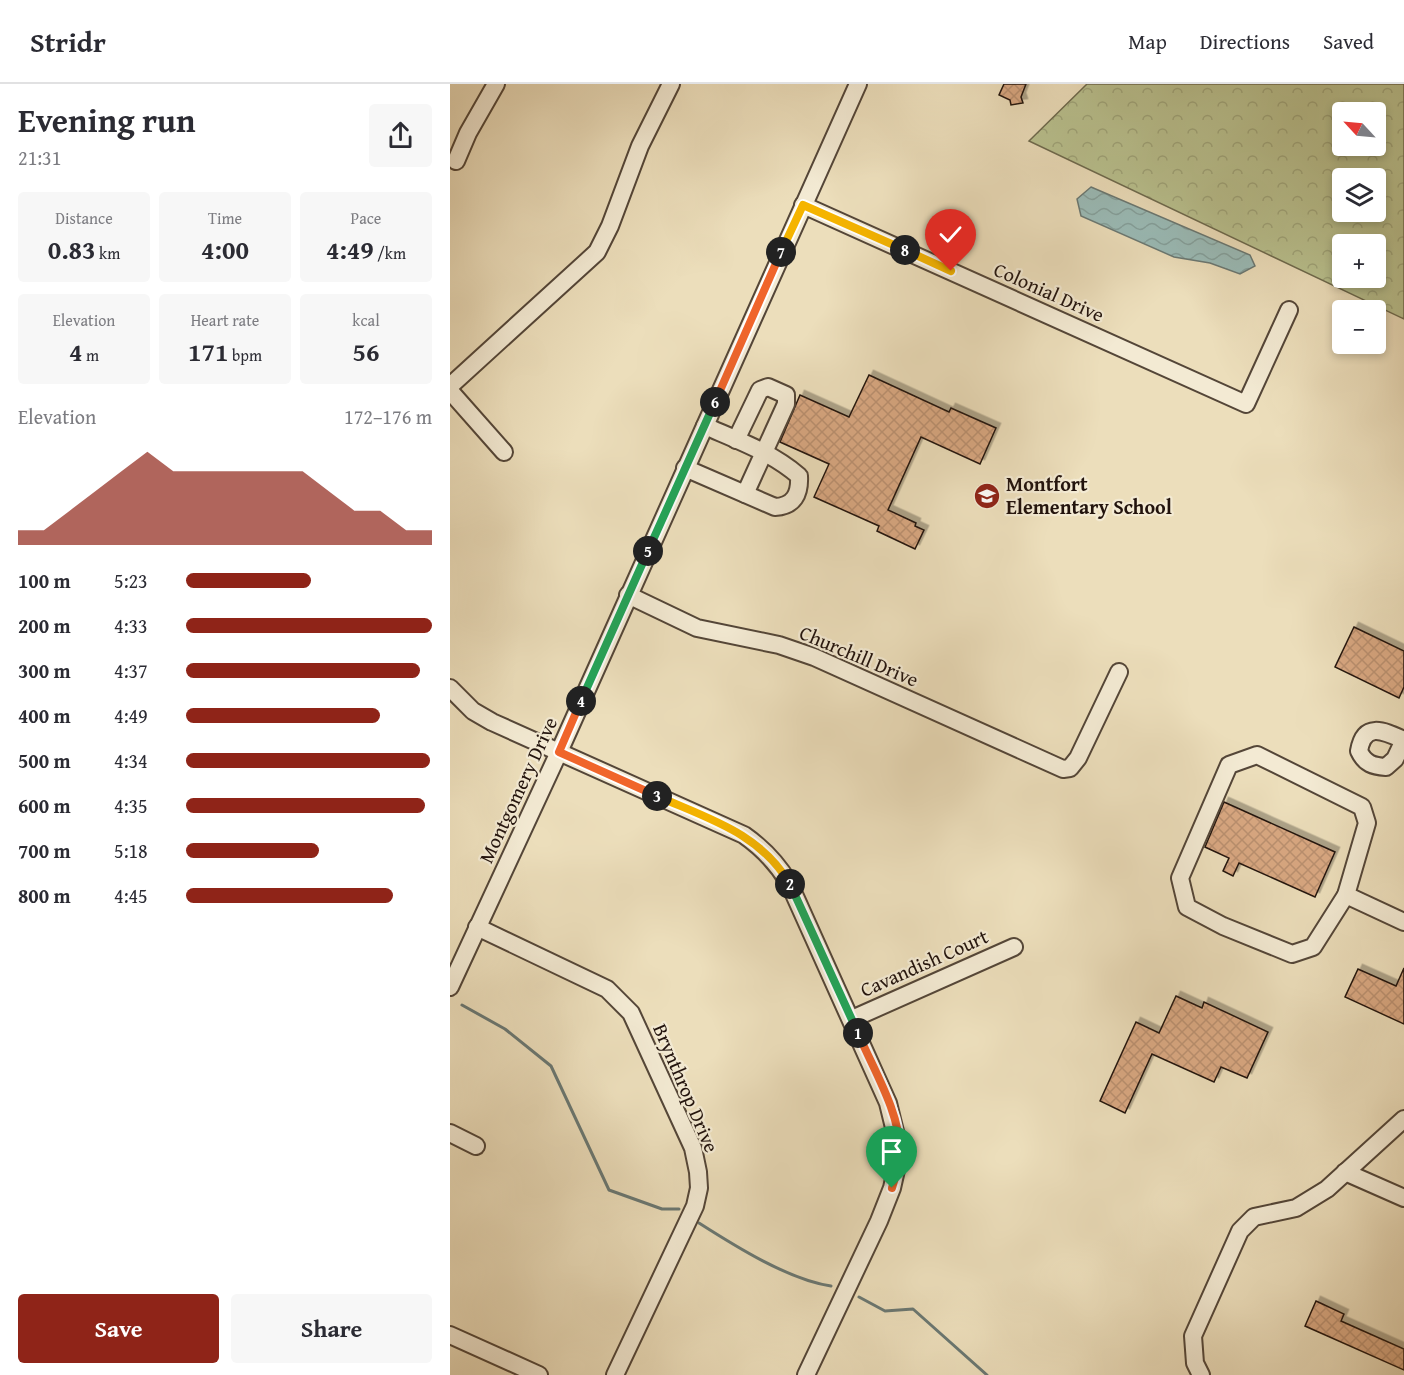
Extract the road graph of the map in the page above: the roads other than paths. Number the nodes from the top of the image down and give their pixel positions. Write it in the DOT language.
graph roads {
  1 [pos="496,84"];
  2 [pos="671,84"];
  3 [pos="858,84"];
  4 [pos="456,161"];
  5 [pos="803,205"];
  6 [pos="1288,310"];
  7 [pos="450,386"];
  8 [pos="450,391"];
  9 [pos="705,426"];
  10 [pos="736,440"];
  11 [pos="504,452"];
  12 [pos="764,452"];
  13 [pos="685,468"];
  14 [pos="745,494"];
  15 [pos="628,595"];
  16 [pos="1119,672"];
  17 [pos="450,688"];
  18 [pos="559,752"];
  19 [pos="1346,895"];
  20 [pos="1404,922"];
  21 [pos="477,927"];
  22 [pos="1014,946"];
  23 [pos="450,987"];
  24 [pos="852,1019"];
  25 [pos="1404,1119"];
  26 [pos="450,1133"];
  27 [pos="476,1146"];
  28 [pos="1346,1172"];
  29 [pos="1404,1198"];
  30 [pos="450,1335"];
  31 [pos="529,1373"];
  32 [pos="615,1375"];
  33 [pos="806,1375"];
  34 [pos="1201,1375"];
  1 -- 4 [label="street"];
  2 -- 7 [label="street"];
  3 -- 5 [label="street, Montgomery Drive"];
  5 -- 6 [label="street, Colonial Drive"];
  5 -- 9 [label="street, Montgomery Drive"];
  8 -- 11 [label="street"];
  9 -- 10 [label="street"];
  9 -- 13 [label="street, Montgomery Drive"];
  10 -- 12 [label="street"];
  10 -- 12 [label="street"];
  12 -- 14 [label="street"];
  12 -- 14 [label="street"];
  13 -- 14 [label="street"];
  13 -- 15 [label="street, Montgomery Drive"];
  15 -- 16 [label="street, Churchill Drive"];
  15 -- 18 [label="street, Montgomery Drive"];
  17 -- 18 [label="street"];
  18 -- 21 [label="street, Montgomery Drive"];
  18 -- 24 [label="street"];
  19 -- 19 [label="street"];
  19 -- 20 [label="street"];
  21 -- 23 [label="street, Montgomery Drive"];
  21 -- 32 [label="street, Brynthrop Drive"];
  22 -- 24 [label="street, Cavandish Court"];
  24 -- 33 [label="street"];
  25 -- 28 [label="street"];
  26 -- 27 [label="street"];
  28 -- 29 [label="street"];
  28 -- 34 [label="street"];
  30 -- 31 [label="street"];
}
